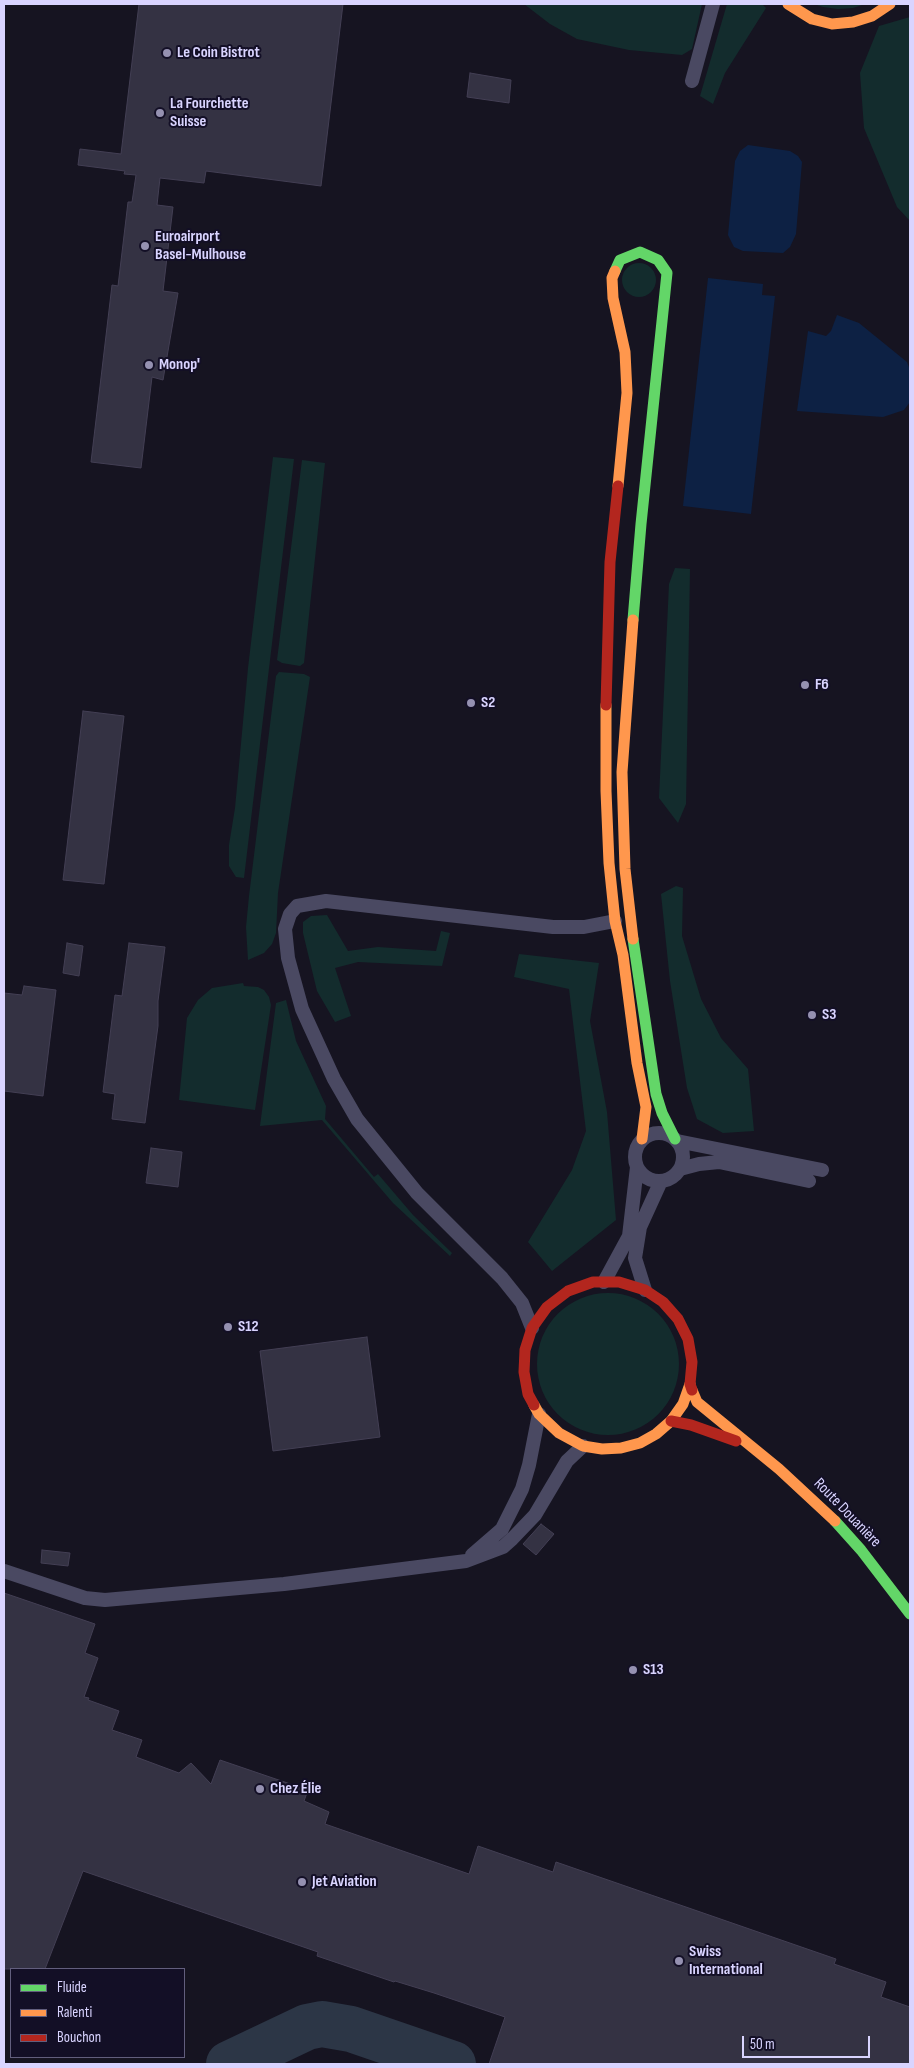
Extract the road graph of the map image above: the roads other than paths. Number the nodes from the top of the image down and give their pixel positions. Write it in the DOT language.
graph roads {
  1 [pos="713,4"];
  2 [pos="788,4"];
  3 [pos="890,4"];
  4 [pos="692,82"];
  5 [pos="615,921"];
  6 [pos="642,1139"];
  7 [pos="676,1140"];
  8 [pos="637,1167"];
  9 [pos="680,1169"];
  10 [pos="822,1170"];
  11 [pos="661,1181"];
  12 [pos="809,1182"];
  13 [pos="604,1282"];
  14 [pos="645,1290"];
  15 [pos="532,1328"];
  16 [pos="690,1384"];
  17 [pos="539,1414"];
  18 [pos="671,1421"];
  19 [pos="749,1445"];
  20 [pos="583,1446"];
  21 [pos="466,1561"];
  22 [pos="4,1571"];
  23 [pos="910,1614"];
  1 -- 4 [label="street"];
  2 -- 3 [label="street"];
  5 -- 6 [label="street"];
  5 -- 7 [label="street"];
  5 -- 15 [label="street"];
  6 -- 7 [label="street"];
  6 -- 8 [label="street"];
  7 -- 9 [label="street"];
  7 -- 10 [label="street"];
  8 -- 11 [label="street"];
  8 -- 13 [label="street"];
  9 -- 11 [label="street"];
  9 -- 12 [label="street"];
  11 -- 14 [label="street"];
  13 -- 14 [label="street"];
  13 -- 15 [label="street"];
  14 -- 16 [label="street"];
  15 -- 17 [label="street"];
  16 -- 18 [label="street"];
  16 -- 19 [label="street, Route Douanière"];
  17 -- 20 [label="street"];
  17 -- 21 [label="street"];
  18 -- 19 [label="street, Route Douanière"];
  18 -- 20 [label="street"];
  19 -- 23 [label="street, Route Douanière"];
  20 -- 21 [label="street"];
  21 -- 22 [label="street"];
}
